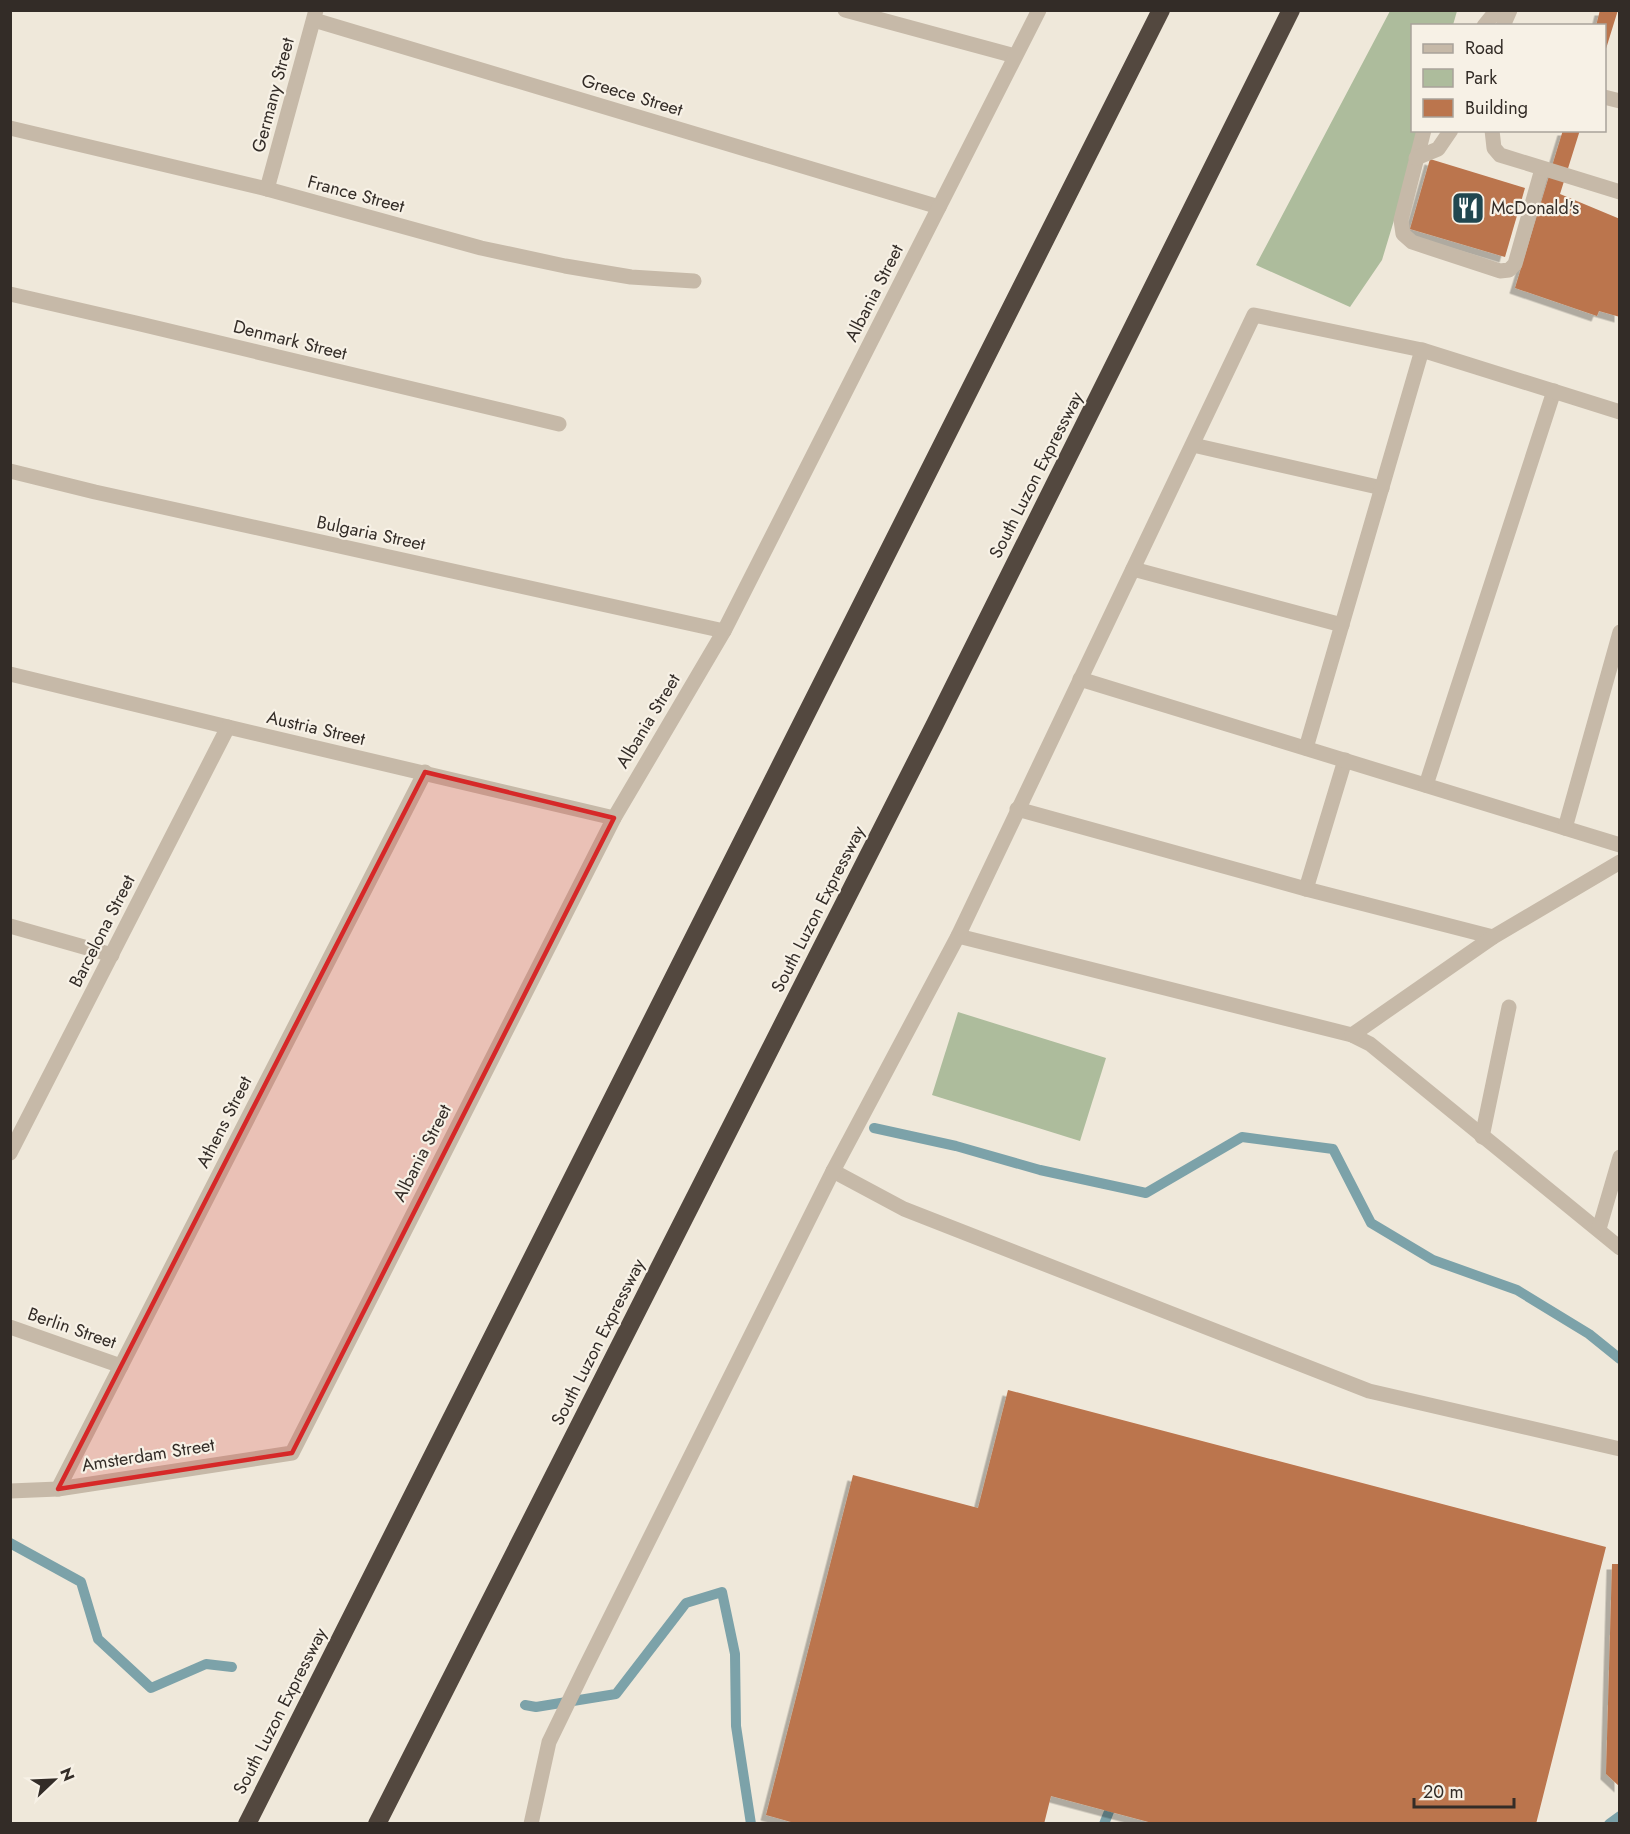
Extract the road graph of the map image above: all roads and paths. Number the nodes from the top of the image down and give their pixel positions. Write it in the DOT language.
graph roads {
  1 [pos="845,10"];
  2 [pos="1039,10"];
  3 [pos="1161,10"];
  4 [pos="1497,10"];
  5 [pos="1510,10"];
  6 [pos="1290,14"];
  7 [pos="315,15"];
  8 [pos="1486,24"];
  9 [pos="1504,24"];
  10 [pos="1015,56"];
  11 [pos="10,128"];
  12 [pos="1423,132"];
  13 [pos="1450,132"];
  14 [pos="1492,132"];
  15 [pos="1416,159"];
  16 [pos="1542,169"];
  17 [pos="267,189"];
  18 [pos="1620,192"];
  19 [pos="939,207"];
  20 [pos="694,281"];
  21 [pos="10,294"];
  22 [pos="1422,350"];
  23 [pos="1554,391"];
  24 [pos="1620,412"];
  25 [pos="560,424"];
  26 [pos="1193,445"];
  27 [pos="10,471"];
  28 [pos="1382,488"];
  29 [pos="1134,569"];
  30 [pos="1342,625"];
  31 [pos="724,632"];
  32 [pos="1620,632"];
  33 [pos="10,674"];
  34 [pos="1080,679"];
  35 [pos="228,727"];
  36 [pos="1306,748"];
  37 [pos="1345,760"];
  38 [pos="425,772"];
  39 [pos="1426,785"];
  40 [pos="1017,809"];
  41 [pos="614,818"];
  42 [pos="1565,828"];
  43 [pos="1620,845"];
  44 [pos="1620,862"];
  45 [pos="1305,889"];
  46 [pos="10,926"];
  47 [pos="958,936"];
  48 [pos="1493,937"];
  49 [pos="112,955"];
  50 [pos="1509,1007"];
  51 [pos="1352,1035"];
  52 [pos="17,1127"];
  53 [pos="1482,1137"];
  54 [pos="10,1153"];
  55 [pos="1620,1157"];
  56 [pos="833,1171"];
  57 [pos="1599,1229"];
  58 [pos="1620,1248"];
  59 [pos="10,1327"];
  60 [pos="121,1366"];
  61 [pos="1620,1449"];
  62 [pos="292,1453"];
  63 [pos="58,1489"];
  64 [pos="10,1491"];
  65 [pos="247,1824"];
  66 [pos="377,1824"];
  67 [pos="531,1824"];
  1 -- 10 [label="street"];
  2 -- 10 [label="street, Albania Street"];
  3 -- 65 [label="highway, South Luzon Expressway"];
  4 -- 8 [label="street"];
  5 -- 9 [label="street"];
  6 -- 66 [label="highway, South Luzon Expressway"];
  7 -- 17 [label="street, Germany Street"];
  7 -- 19 [label="street, Greece Street"];
  10 -- 19 [label="street, Albania Street"];
  11 -- 17 [label="street, France Street"];
  12 -- 15 [label="street"];
  13 -- 15 [label="street"];
  14 -- 16 [label="street"];
  15 -- 16 [label="street"];
  16 -- 18 [label="street"];
  17 -- 20 [label="street, France Street"];
  19 -- 31 [label="street, Albania Street"];
  21 -- 25 [label="street, Denmark Street"];
  22 -- 23 [label="street"];
  22 -- 26 [label="street"];
  22 -- 28 [label="street"];
  23 -- 24 [label="street"];
  23 -- 39 [label="street"];
  26 -- 28 [label="street"];
  26 -- 29 [label="street"];
  27 -- 31 [label="street, Bulgaria Street"];
  28 -- 30 [label="street"];
  29 -- 30 [label="street"];
  29 -- 34 [label="street"];
  30 -- 36 [label="street"];
  31 -- 41 [label="street, Albania Street"];
  32 -- 42 [label="street"];
  33 -- 35 [label="street, Austria Street"];
  34 -- 36 [label="street"];
  34 -- 40 [label="street"];
  35 -- 38 [label="street, Austria Street"];
  35 -- 49 [label="street, Barcelona Street"];
  36 -- 37 [label="street"];
  37 -- 39 [label="street"];
  37 -- 45 [label="street"];
  38 -- 41 [label="street, Austria Street"];
  38 -- 60 [label="street, Athens Street"];
  39 -- 42 [label="street"];
  40 -- 45 [label="street"];
  40 -- 47 [label="street"];
  41 -- 62 [label="street, Albania Street"];
  42 -- 43 [label="street"];
  44 -- 48 [label="street"];
  45 -- 48 [label="street"];
  46 -- 49 [label="street"];
  47 -- 51 [label="street"];
  47 -- 56 [label="street"];
  48 -- 51 [label="street"];
  49 -- 52 [label="street, Barcelona Street"];
  50 -- 53 [label="street"];
  51 -- 53 [label="street"];
  52 -- 54 [label="street, Barcelona Street"];
  53 -- 57 [label="street"];
  55 -- 57 [label="street"];
  56 -- 61 [label="street"];
  56 -- 67 [label="street"];
  57 -- 58 [label="street"];
  59 -- 60 [label="street, Berlin Street"];
  60 -- 63 [label="street, Athens Street"];
  62 -- 63 [label="street, Amsterdam Street"];
  63 -- 64 [label="street, Amsterdam Street"];
}
